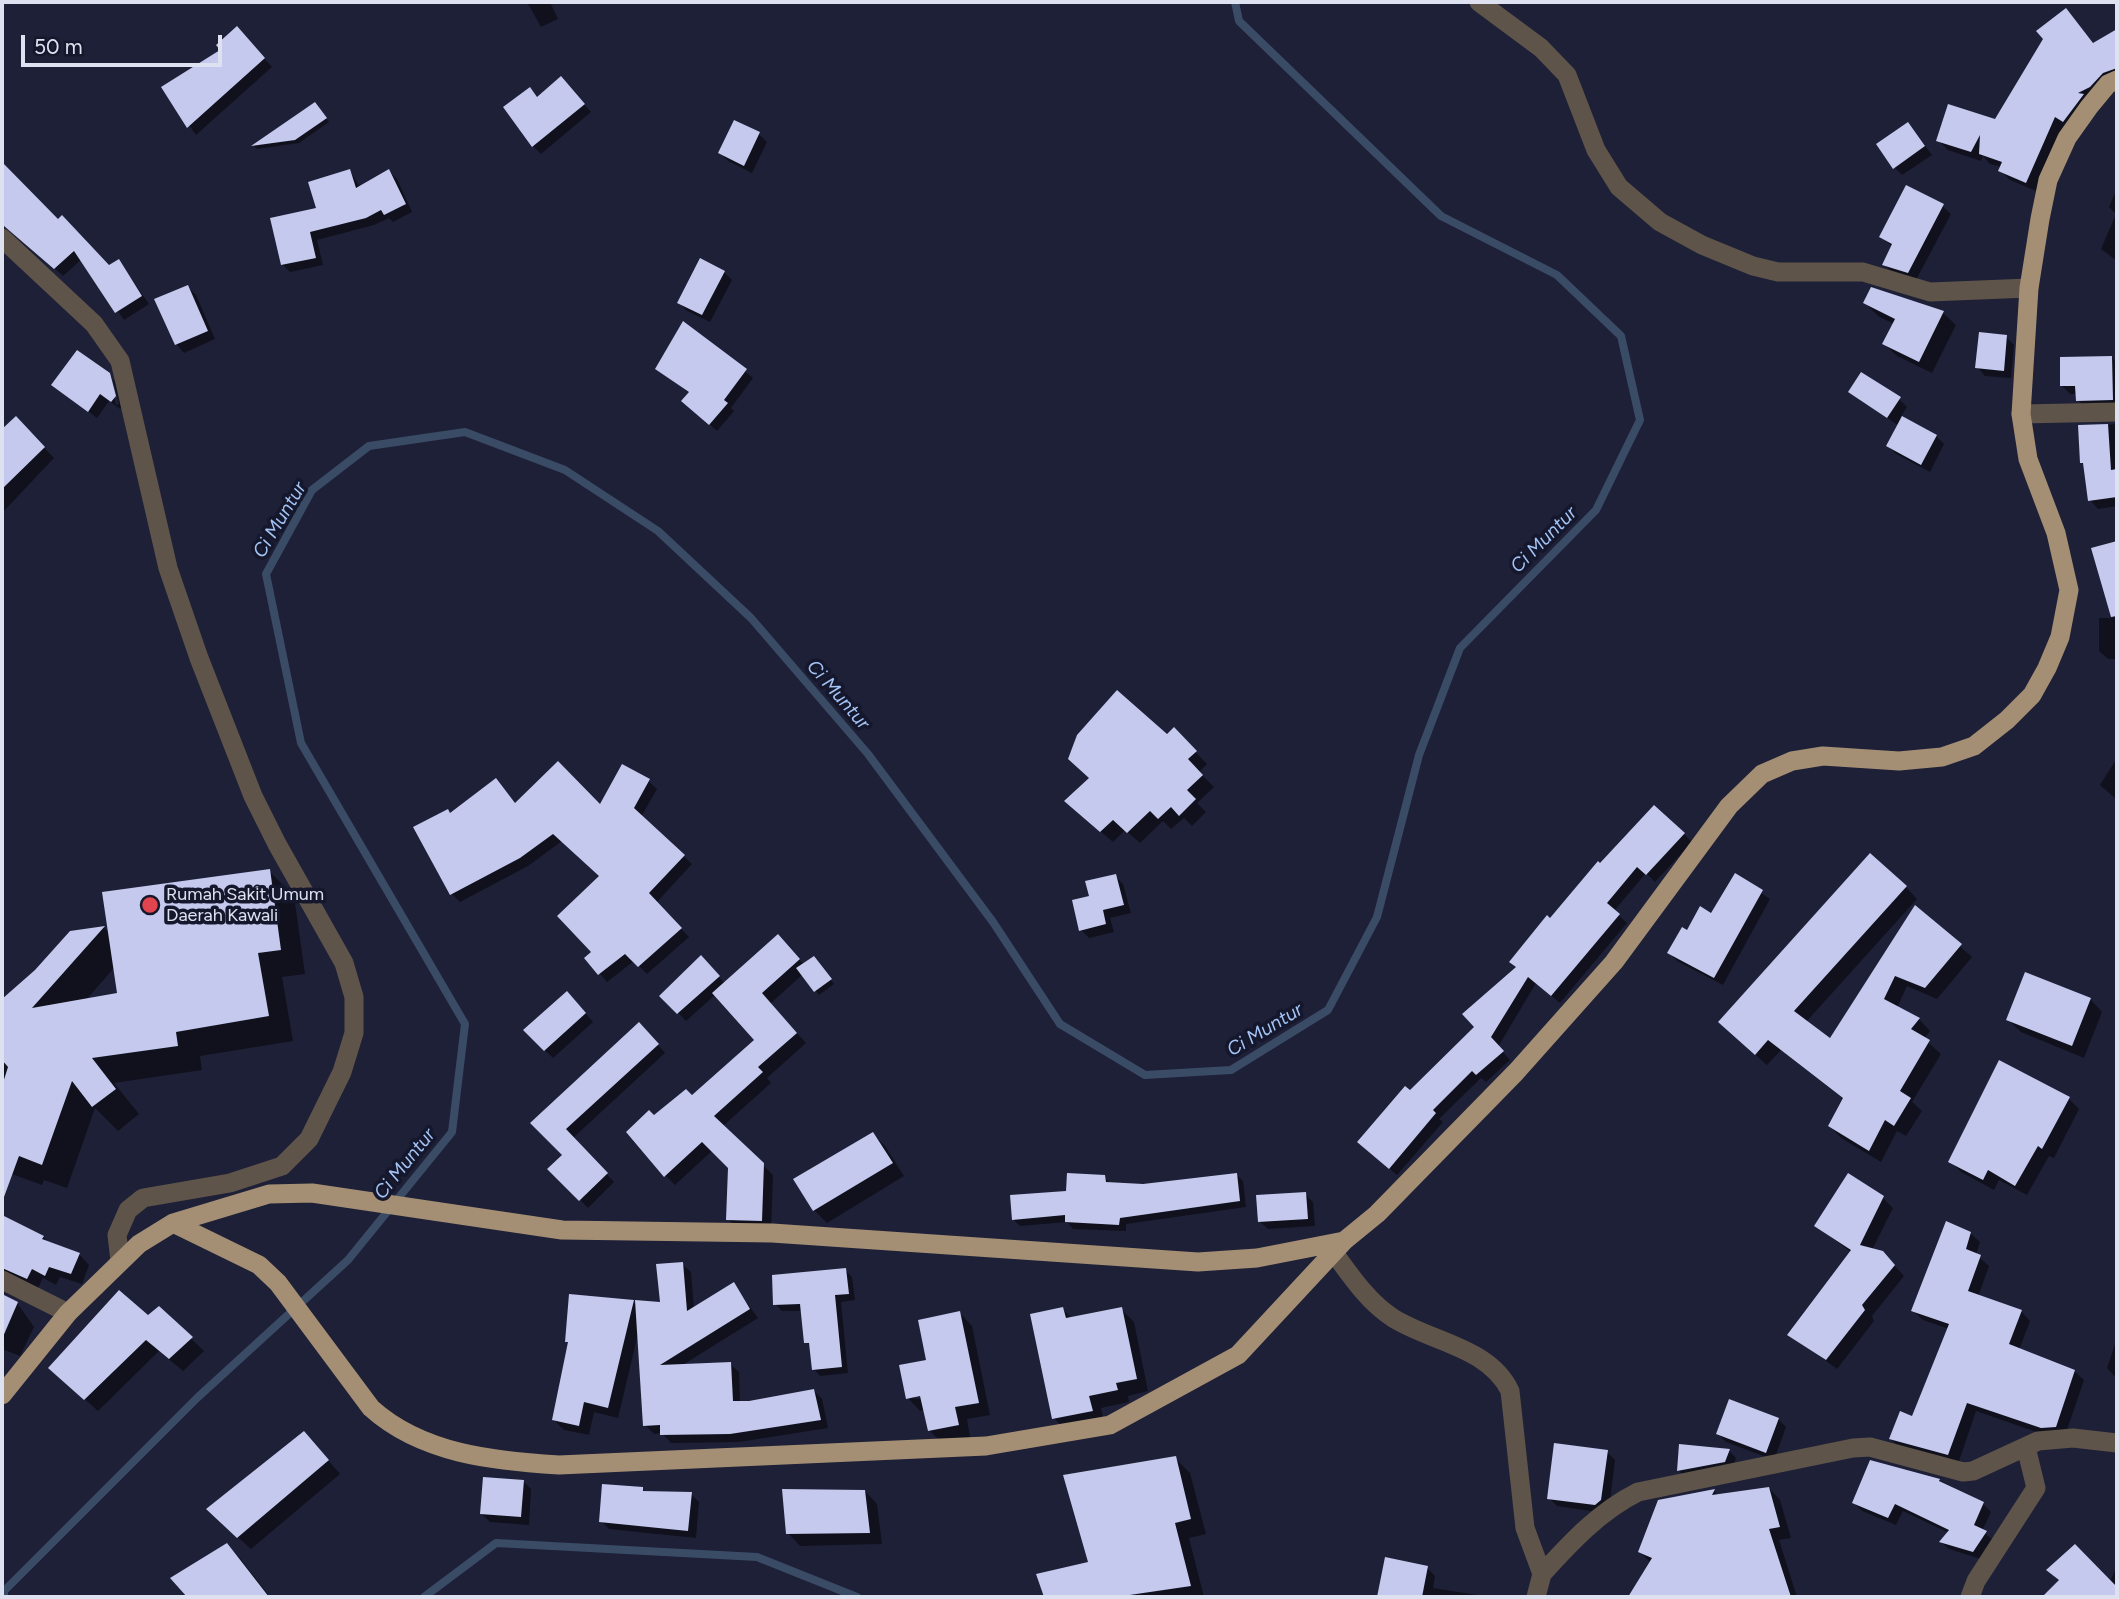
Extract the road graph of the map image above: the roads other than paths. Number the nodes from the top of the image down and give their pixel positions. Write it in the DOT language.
graph roads {
  1 [pos="1479,2"];
  2 [pos="2117,79"];
  3 [pos="2,238"];
  4 [pos="2029,288"];
  5 [pos="2117,412"];
  6 [pos="2021,414"];
  7 [pos="173,1223"];
  8 [pos="1339,1247"];
  9 [pos="120,1261"];
  10 [pos="2,1280"];
  11 [pos="68,1313"];
  12 [pos="2,1395"];
  13 [pos="2117,1443"];
  14 [pos="2026,1447"];
  15 [pos="1542,1574"];
  16 [pos="1536,1597"];
  17 [pos="1970,1597"];
  1 -- 4 [label="street"];
  2 -- 4 [label="highway"];
  3 -- 9 [label="street"];
  4 -- 6 [label="highway"];
  5 -- 6 [label="street"];
  6 -- 8 [label="highway"];
  7 -- 8 [label="highway"];
  7 -- 8 [label="highway"];
  7 -- 9 [label="highway"];
  8 -- 15 [label="street"];
  9 -- 11 [label="highway"];
  10 -- 11 [label="street"];
  11 -- 12 [label="highway"];
  13 -- 14 [label="street"];
  14 -- 15 [label="street"];
  14 -- 17 [label="street"];
  15 -- 16 [label="street"];
}
